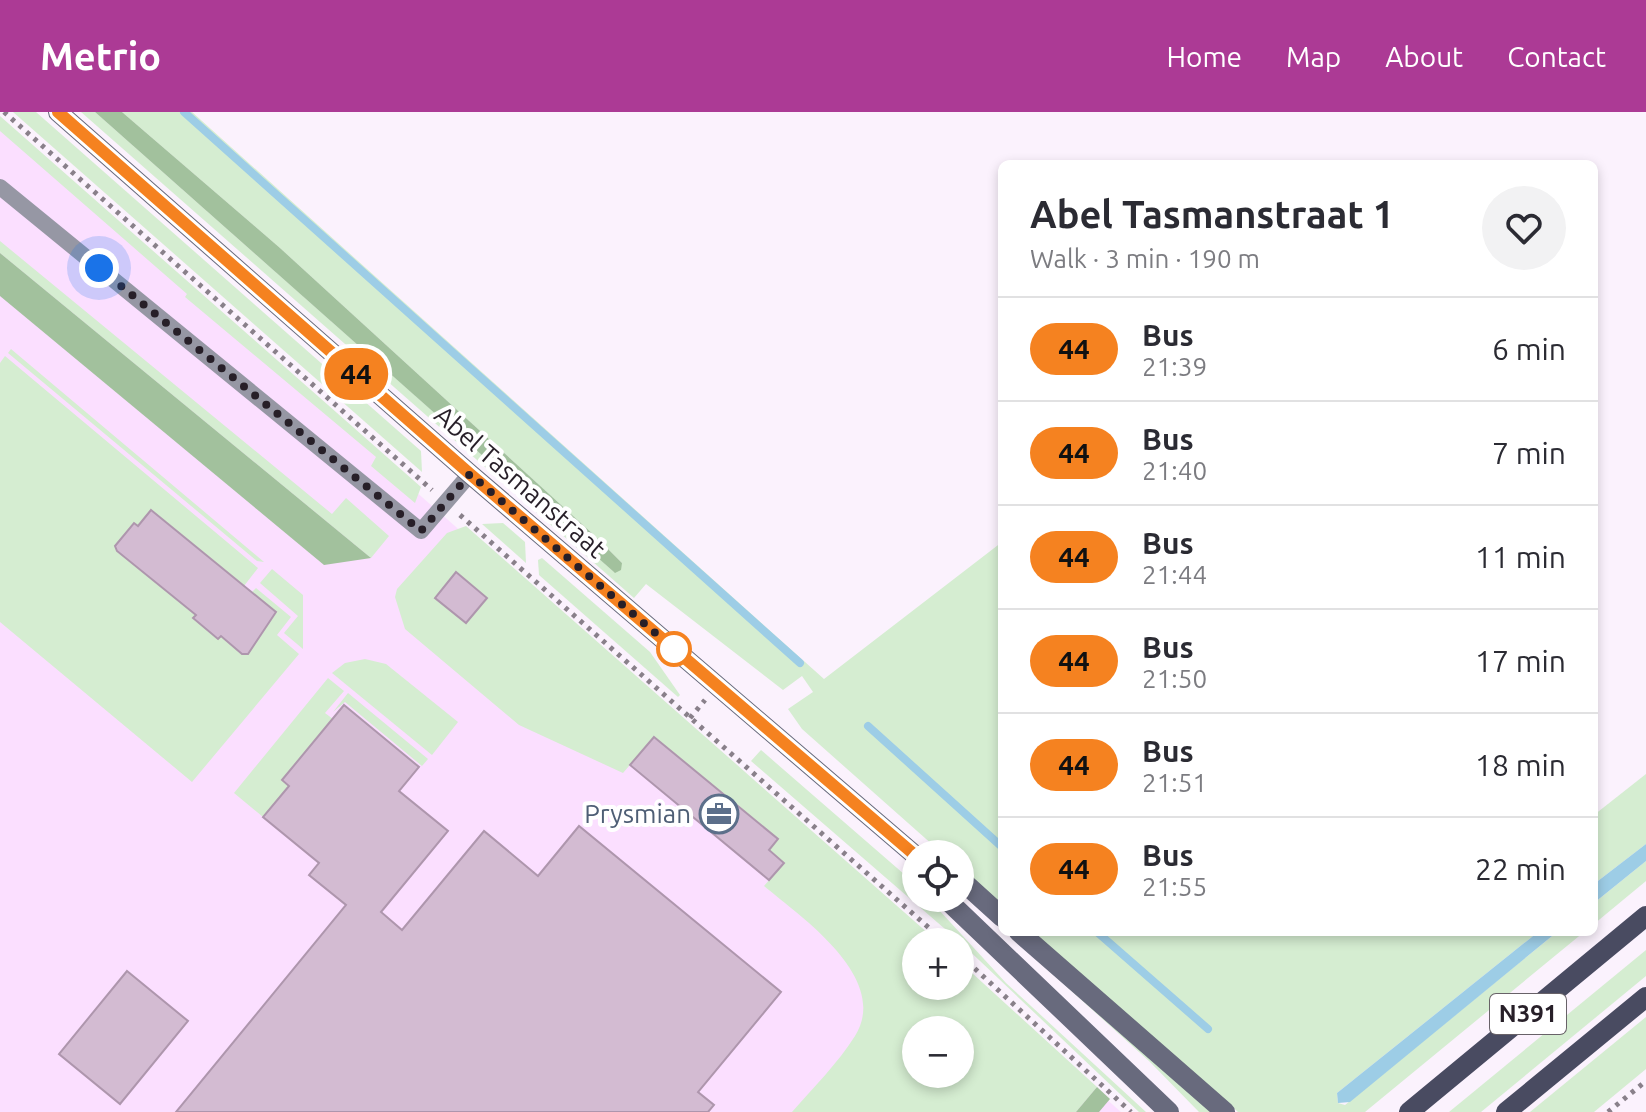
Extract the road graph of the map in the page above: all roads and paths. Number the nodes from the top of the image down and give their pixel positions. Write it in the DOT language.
graph roads {
  1 [pos="4,112"];
  2 [pos="58,112"];
  3 [pos="0,187"];
  4 [pos="470,474"];
  5 [pos="445,502"];
  6 [pos="902,844"];
  7 [pos="974,892"];
  8 [pos="960,912"];
  9 [pos="998,913"];
  10 [pos="1646,916"];
  11 [pos="929,928"];
  12 [pos="1024,936"];
  13 [pos="974,968"];
  14 [pos="1646,997"];
  15 [pos="1646,1081"];
  16 [pos="1131,1112"];
  17 [pos="1169,1112"];
  18 [pos="1225,1112"];
  19 [pos="1409,1112"];
  20 [pos="1506,1112"];
  21 [pos="1608,1112"];
  1 -- 5 [label="path"];
  2 -- 4 [label="street, Abel Tasmanstraat"];
  3 -- 5 [label="lane"];
  4 -- 5 [label="lane"];
  4 -- 6 [label="street, Abel Tasmanstraat"];
  5 -- 11 [label="path"];
  7 -- 9 [label="street"];
  8 -- 17 [label="street"];
  10 -- 19 [label="main road, N391"];
  12 -- 18 [label="street"];
  13 -- 16 [label="path"];
  14 -- 20 [label="main road, N391"];
  15 -- 21 [label="path"];
}
